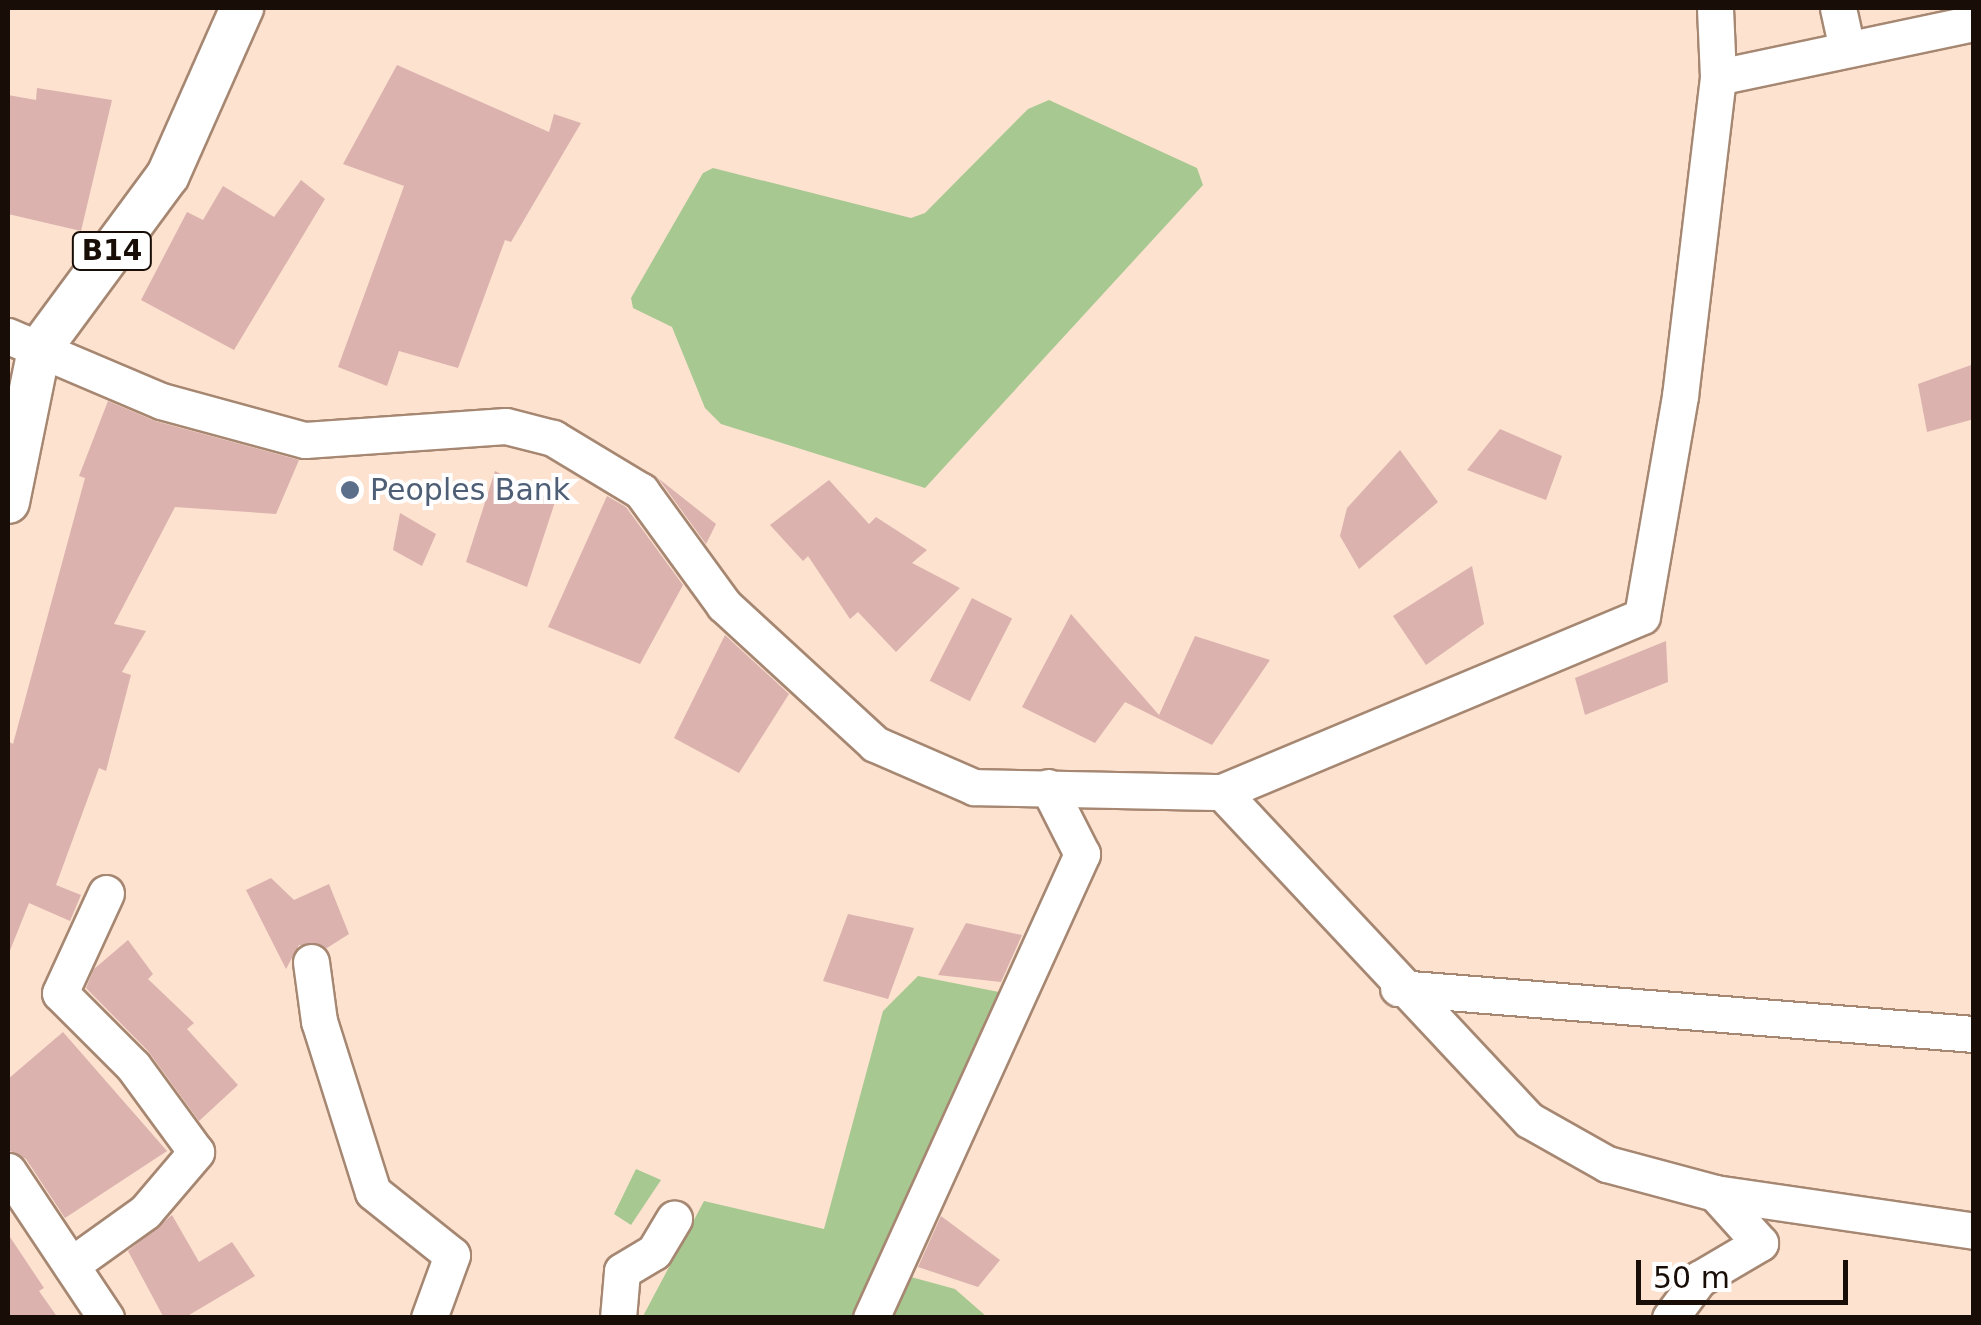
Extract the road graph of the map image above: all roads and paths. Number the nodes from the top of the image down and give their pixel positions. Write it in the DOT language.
graph roads {
  1 [pos="242,8"];
  2 [pos="1715,8"];
  3 [pos="1838,8"];
  4 [pos="1974,23"];
  5 [pos="1846,49"];
  6 [pos="1718,77"];
  7 [pos="23,343"];
  8 [pos="8,502"];
  9 [pos="1048,788"];
  10 [pos="1222,792"];
  11 [pos="106,893"];
  12 [pos="310,962"];
  13 [pos="1398,988"];
  14 [pos="1974,1034"];
  15 [pos="8,1171"];
  16 [pos="1716,1193"];
  17 [pos="674,1219"];
  18 [pos="1974,1231"];
  19 [pos="71,1265"];
  20 [pos="106,1318"];
  21 [pos="430,1318"];
  22 [pos="618,1318"];
  23 [pos="871,1318"];
  24 [pos="1670,1318"];
  1 -- 7 [label="main road, B14"];
  2 -- 6 [label="street"];
  3 -- 5 [label="street"];
  4 -- 5 [label="street"];
  5 -- 6 [label="street"];
  6 -- 10 [label="street"];
  7 -- 8 [label="main road, B14"];
  7 -- 9 [label="street"];
  9 -- 10 [label="street"];
  9 -- 23 [label="street"];
  10 -- 13 [label="street"];
  11 -- 19 [label="street"];
  12 -- 21 [label="street"];
  13 -- 14 [label="street"];
  13 -- 16 [label="street"];
  15 -- 19 [label="street"];
  16 -- 18 [label="street"];
  16 -- 24 [label="street"];
  17 -- 22 [label="street"];
  19 -- 20 [label="street"];
}
